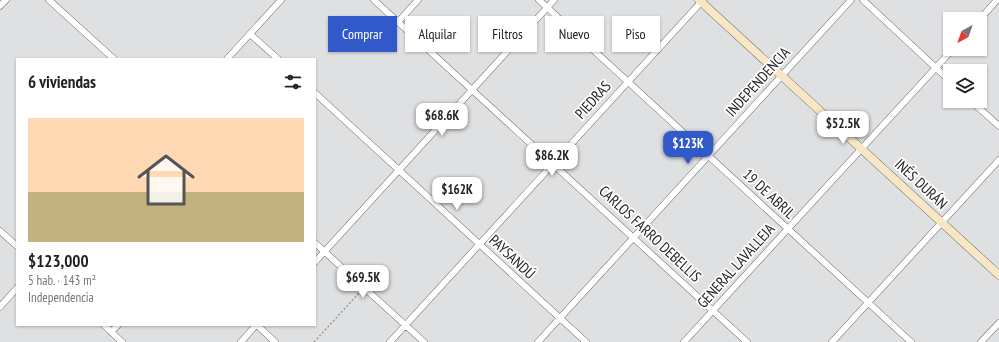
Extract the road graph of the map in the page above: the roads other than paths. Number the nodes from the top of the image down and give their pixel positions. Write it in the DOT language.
graph roads {
  1 [pos="6,0"];
  2 [pos="49,0"];
  3 [pos="281,0"];
  4 [pos="374,0"];
  5 [pos="418,0"];
  6 [pos="539,0"];
  7 [pos="554,0"];
  8 [pos="850,0"];
  9 [pos="862,0"];
  10 [pos="997,0"];
  11 [pos="701,1"];
  12 [pos="0,6"];
  13 [pos="547,7"];
  14 [pos="986,12"];
  15 [pos="398,22"];
  16 [pos="250,34"];
  17 [pos="947,56"];
  18 [pos="113,58"];
  19 [pos="228,58"];
  20 [pos="277,58"];
  21 [pos="936,68"];
  22 [pos="943,74"];
  23 [pos="782,75"];
  24 [pos="628,81"];
  25 [pos="473,89"];
  26 [pos="316,94"];
  27 [pos="979,108"];
  28 [pos="999,126"];
  29 [pos="862,149"];
  30 [pos="708,156"];
  31 [pos="999,160"];
  32 [pos="553,163"];
  33 [pos="400,170"];
  34 [pos="942,222"];
  35 [pos="787,230"];
  36 [pos="0,231"];
  37 [pos="634,237"];
  38 [pos="316,243"];
  39 [pos="479,244"];
  40 [pos="16,245"];
  41 [pos="325,251"];
  42 [pos="316,261"];
  43 [pos="999,275"];
  44 [pos="16,289"];
  45 [pos="868,303"];
  46 [pos="0,307"];
  47 [pos="713,311"];
  48 [pos="560,318"];
  49 [pos="999,323"];
  50 [pos="405,325"];
  51 [pos="105,326"];
  52 [pos="117,326"];
  53 [pos="255,326"];
  54 [pos="257,326"];
  55 [pos="111,332"];
  56 [pos="122,342"];
  57 [pos="241,342"];
  58 [pos="275,342"];
  59 [pos="390,342"];
  60 [pos="424,342"];
  61 [pos="538,342"];
  62 [pos="586,342"];
  63 [pos="684,342"];
  64 [pos="747,342"];
  65 [pos="832,342"];
  66 [pos="910,342"];
  67 [pos="981,342"];
  1 -- 12 [label="street"];
  2 -- 18 [label="street"];
  3 -- 16 [label="street"];
  4 -- 15 [label="street, CARLOS FARRO DEBELLIS"];
  5 -- 15 [label="street"];
  6 -- 13 [label="street, 19 DE ABRIL"];
  7 -- 13 [label="street"];
  8 -- 23 [label="street, INDEPENDENCIA"];
  9 -- 21 [label="street"];
  10 -- 14 [label="street"];
  11 -- 23 [label="street, INÉS DURÁN"];
  11 -- 24 [label="street, PIEDRAS"];
  13 -- 24 [label="street, 19 DE ABRIL"];
  13 -- 25 [label="street"];
  15 -- 25 [label="street, CARLOS FARRO DEBELLIS"];
  16 -- 19 [label="street"];
  16 -- 20 [label="street"];
  17 -- 21 [label="street, GENERAL LAVALLEJA"];
  21 -- 22 [label="street"];
  21 -- 29 [label="street, GENERAL LAVALLEJA"];
  23 -- 29 [label="street, INÉS DURÁN"];
  23 -- 30 [label="street, INDEPENDENCIA"];
  24 -- 30 [label="street, 19 DE ABRIL"];
  24 -- 32 [label="street, PIEDRAS"];
  25 -- 32 [label="street, CARLOS FARRO DEBELLIS"];
  25 -- 33 [label="street"];
  26 -- 33 [label="street, PAYSANDÚ"];
  27 -- 28 [label="street"];
  29 -- 34 [label="street, INÉS DURÁN"];
  29 -- 35 [label="street, GENERAL LAVALLEJA"];
  30 -- 35 [label="street, 19 DE ABRIL"];
  30 -- 37 [label="street, INDEPENDENCIA"];
  31 -- 34 [label="street"];
  32 -- 37 [label="street, CARLOS FARRO DEBELLIS"];
  32 -- 39 [label="street, PIEDRAS"];
  33 -- 39 [label="street, PAYSANDÚ"];
  33 -- 41 [label="street"];
  34 -- 43 [label="street, INÉS DURÁN"];
  34 -- 45 [label="street"];
  35 -- 45 [label="street, 19 DE ABRIL"];
  35 -- 47 [label="street, GENERAL LAVALLEJA"];
  36 -- 40 [label="street"];
  37 -- 47 [label="street, CARLOS FARRO DEBELLIS"];
  37 -- 48 [label="street, INDEPENDENCIA"];
  38 -- 41 [label="street"];
  39 -- 48 [label="street, PAYSANDÚ"];
  39 -- 50 [label="street, PIEDRAS"];
  41 -- 42 [label="street"];
  41 -- 50 [label="street"];
  44 -- 46 [label="street"];
  45 -- 65 [label="street"];
  45 -- 66 [label="street, 19 DE ABRIL"];
  47 -- 63 [label="street, GENERAL LAVALLEJA"];
  47 -- 64 [label="street, CARLOS FARRO DEBELLIS"];
  48 -- 61 [label="street, INDEPENDENCIA"];
  48 -- 62 [label="street, PAYSANDÚ"];
  49 -- 67 [label="street"];
  50 -- 59 [label="street, PIEDRAS"];
  50 -- 60 [label="street"];
  51 -- 55 [label="street"];
  52 -- 55 [label="street"];
  53 -- 57 [label="street"];
  54 -- 58 [label="street"];
  55 -- 56 [label="street"];
}
